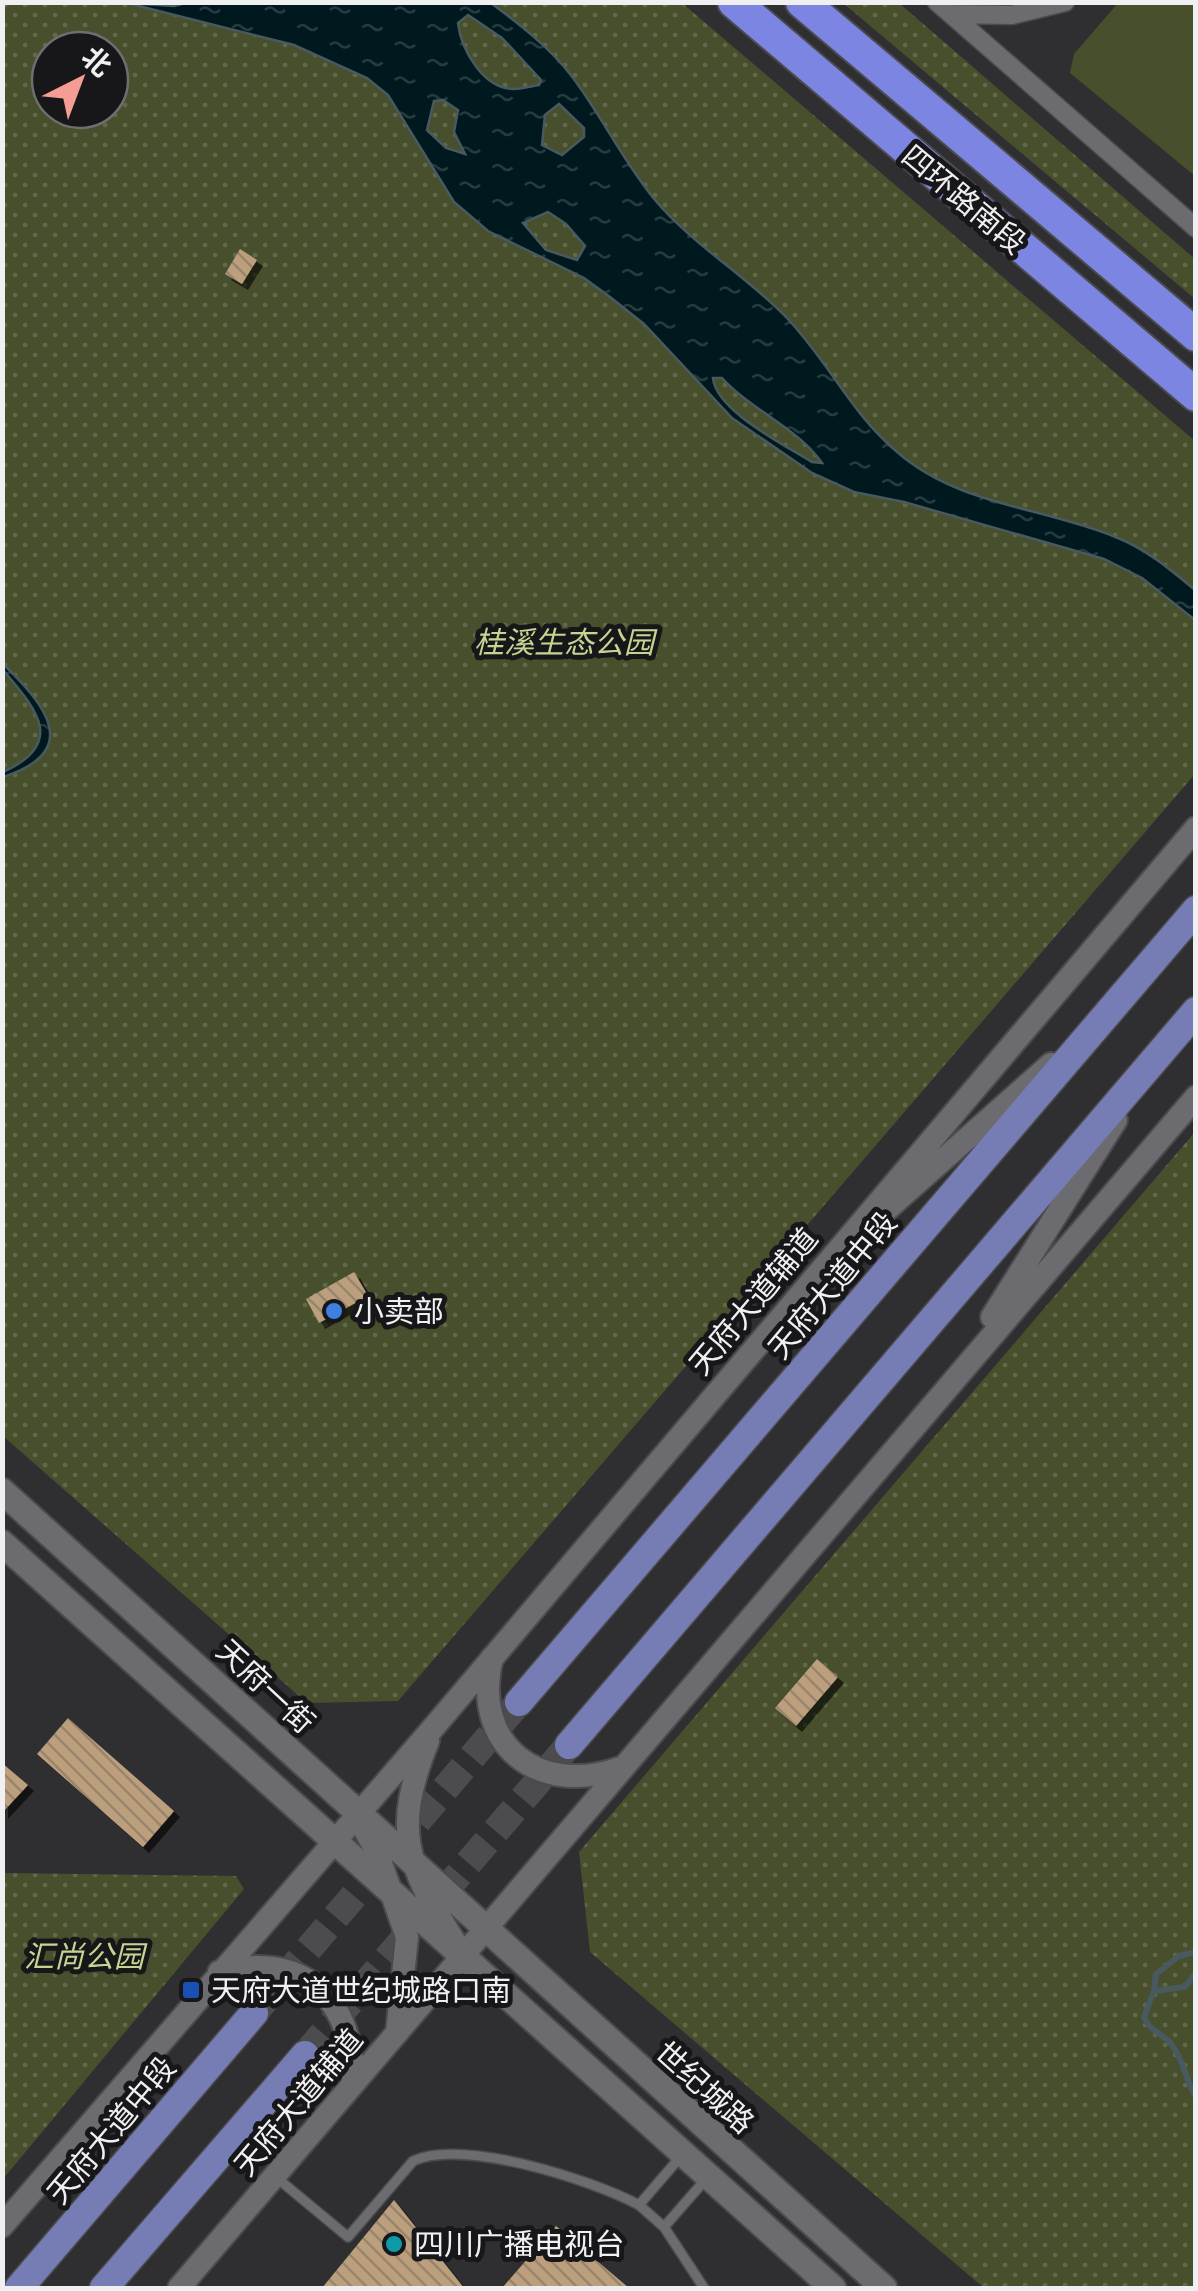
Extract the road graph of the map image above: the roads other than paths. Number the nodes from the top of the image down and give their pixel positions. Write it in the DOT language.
graph roads {
  1 [pos="734,2"];
  2 [pos="802,2"];
  3 [pos="1065,2"];
  4 [pos="944,8"];
  5 [pos="1196,228"];
  6 [pos="1196,335"];
  7 [pos="1196,395"];
  8 [pos="1196,828"];
  9 [pos="1196,910"];
  10 [pos="1196,1011"];
  11 [pos="1102,1018"];
  12 [pos="1152,1062"];
  13 [pos="1196,1097"];
  14 [pos="821,1268"];
  15 [pos="951,1384"];
  16 [pos="2,1491"];
  17 [pos="2,1543"];
  18 [pos="494,1650"];
  19 [pos="519,1702"];
  20 [pos="433,1728"];
  21 [pos="569,1744"];
  22 [pos="624,1766"];
  23 [pos="355,1813"];
  24 [pos="333,1839"];
  25 [pos="413,1866"];
  26 [pos="392,1892"];
  27 [pos="484,1931"];
  28 [pos="463,1955"];
  29 [pos="219,1972"];
  30 [pos="254,2013"];
  31 [pos="397,2033"];
  32 [pos="305,2054"];
  33 [pos="353,2084"];
  34 [pos="682,2155"];
  35 [pos="274,2176"];
  36 [pos="708,2177"];
  37 [pos="639,2205"];
  38 [pos="2,2226"];
  39 [pos="664,2227"];
  40 [pos="18,2288"];
  41 [pos="104,2288"];
  42 [pos="178,2288"];
  43 [pos="704,2288"];
  44 [pos="834,2288"];
  45 [pos="884,2288"];
  1 -- 7 [label="highway, 四环路南段"];
  2 -- 6 [label="highway, 四环路南段"];
  3 -- 4 [label="street"];
  4 -- 5 [label="street"];
  8 -- 14 [label="street, 天府大道辅道"];
  9 -- 11 [label="main road, 天府大道中段"];
  10 -- 12 [label="main road"];
  11 -- 14 [label="street"];
  11 -- 19 [label="main road, 天府大道中段"];
  12 -- 15 [label="street"];
  12 -- 21 [label="main road"];
  13 -- 15 [label="street"];
  14 -- 18 [label="street, 天府大道辅道"];
  15 -- 22 [label="street"];
  16 -- 23 [label="main road, 天府一街"];
  17 -- 24 [label="main road"];
  18 -- 20 [label="street, 天府大道辅道"];
  18 -- 22 [label="street"];
  20 -- 23 [label="street, 天府大道辅道"];
  20 -- 25 [label="street"];
  22 -- 27 [label="street"];
  23 -- 24 [label="street, 天府大道辅道"];
  23 -- 25 [label="main road, 天府一街"];
  23 -- 26 [label="street"];
  24 -- 26 [label="main road"];
  24 -- 29 [label="street, 天府大道辅道"];
  25 -- 27 [label="main road, 天府一街"];
  25 -- 28 [label="street"];
  26 -- 28 [label="main road"];
  26 -- 31 [label="street"];
  27 -- 28 [label="street, 天府大道辅道"];
  27 -- 45 [label="main road, 世纪城路"];
  28 -- 31 [label="street, 天府大道辅道"];
  28 -- 34 [label="main road"];
  29 -- 33 [label="street"];
  29 -- 38 [label="street, 天府大道辅道"];
  30 -- 40 [label="main road, 天府大道中段"];
  31 -- 33 [label="street, 天府大道辅道"];
  32 -- 41 [label="main road"];
  33 -- 35 [label="street, 天府大道辅道"];
  34 -- 36 [label="main road"];
  34 -- 37 [label="lane"];
  35 -- 37 [label="lane"];
  35 -- 42 [label="street, 天府大道辅道"];
  36 -- 39 [label="lane"];
  36 -- 44 [label="main road"];
  37 -- 39 [label="lane"];
  39 -- 43 [label="lane"];
}
